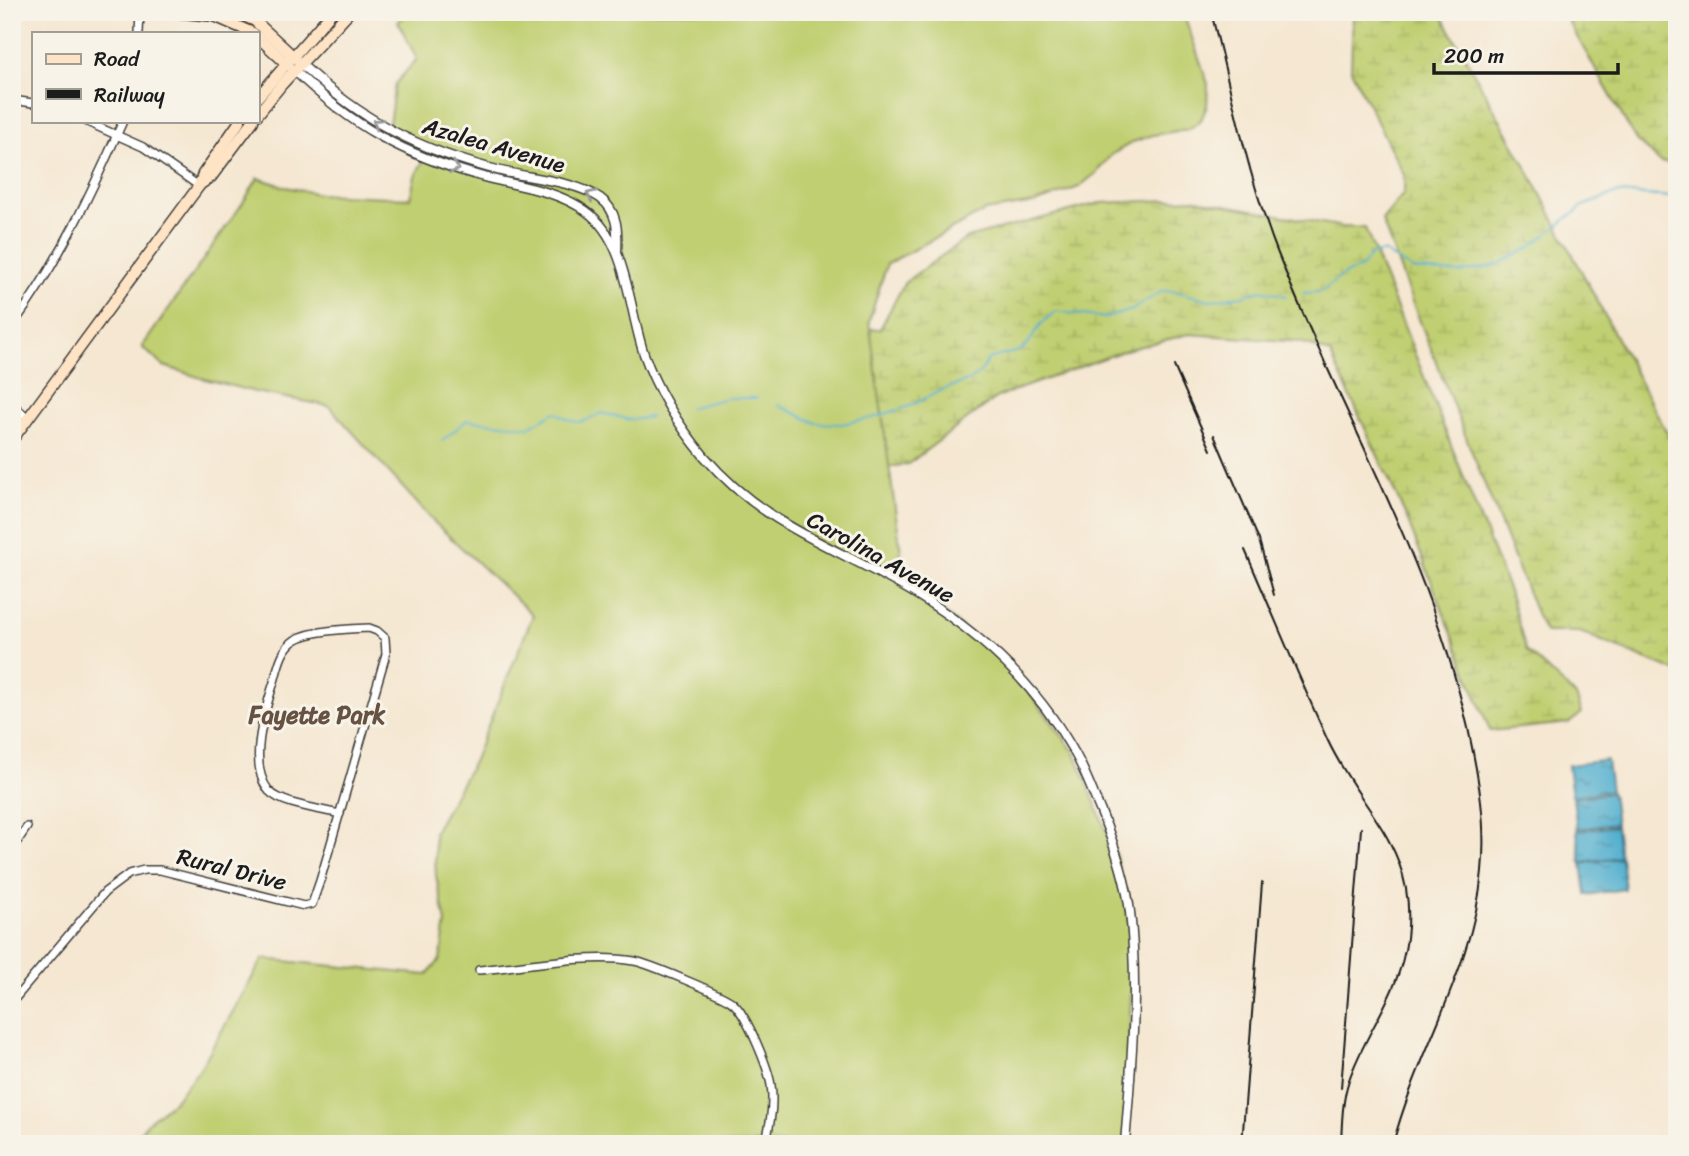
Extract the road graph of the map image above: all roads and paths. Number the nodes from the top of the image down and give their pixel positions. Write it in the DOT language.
graph roads {
  1 [pos="140,12"];
  2 [pos="173,12"];
  3 [pos="234,12"];
  4 [pos="332,12"];
  5 [pos="349,12"];
  6 [pos="205,13"];
  7 [pos="139,32"];
  8 [pos="251,32"];
  9 [pos="259,38"];
  10 [pos="293,63"];
  11 [pos="259,96"];
  12 [pos="12,100"];
  13 [pos="32,103"];
  14 [pos="259,112"];
  15 [pos="87,122"];
  16 [pos="123,122"];
  17 [pos="239,122"];
  18 [pos="252,122"];
  19 [pos="117,135"];
  20 [pos="199,186"];
  21 [pos="617,251"];
  22 [pos="12,327"];
  23 [pos="12,404"];
  24 [pos="674,416"];
  25 [pos="28,418"];
  26 [pos="12,440"];
  27 [pos="340,814"];
  28 [pos="27,827"];
  29 [pos="12,849"];
  30 [pos="479,970"];
  31 [pos="12,1002"];
  32 [pos="765,1144"];
  33 [pos="1125,1144"];
  1 -- 7 [label="street"];
  2 -- 6 [label="main road"];
  3 -- 10 [label="main road, Azalea Avenue"];
  4 -- 10 [label="main road"];
  5 -- 10 [label="main road"];
  6 -- 8 [label="main road"];
  9 -- 10 [label="main road, Azalea Avenue"];
  10 -- 11 [label="main road"];
  10 -- 14 [label="main road"];
  10 -- 21 [label="street, Azalea Avenue, one-way"];
  21 -- 10 [label="street, Azalea Avenue, one-way"];
  12 -- 13 [label="street"];
  15 -- 19 [label="street"];
  16 -- 19 [label="street"];
  17 -- 20 [label="main road"];
  18 -- 20 [label="main road"];
  19 -- 20 [label="street"];
  19 -- 22 [label="street"];
  20 -- 25 [label="main road"];
  21 -- 24 [label="street, Azalea Avenue"];
  23 -- 25 [label="street"];
  24 -- 33 [label="street, Carolina Avenue"];
  25 -- 26 [label="main road"];
  27 -- 27 [label="street"];
  27 -- 31 [label="street, Rural Drive"];
  28 -- 29 [label="street"];
  30 -- 32 [label="street"];
}
